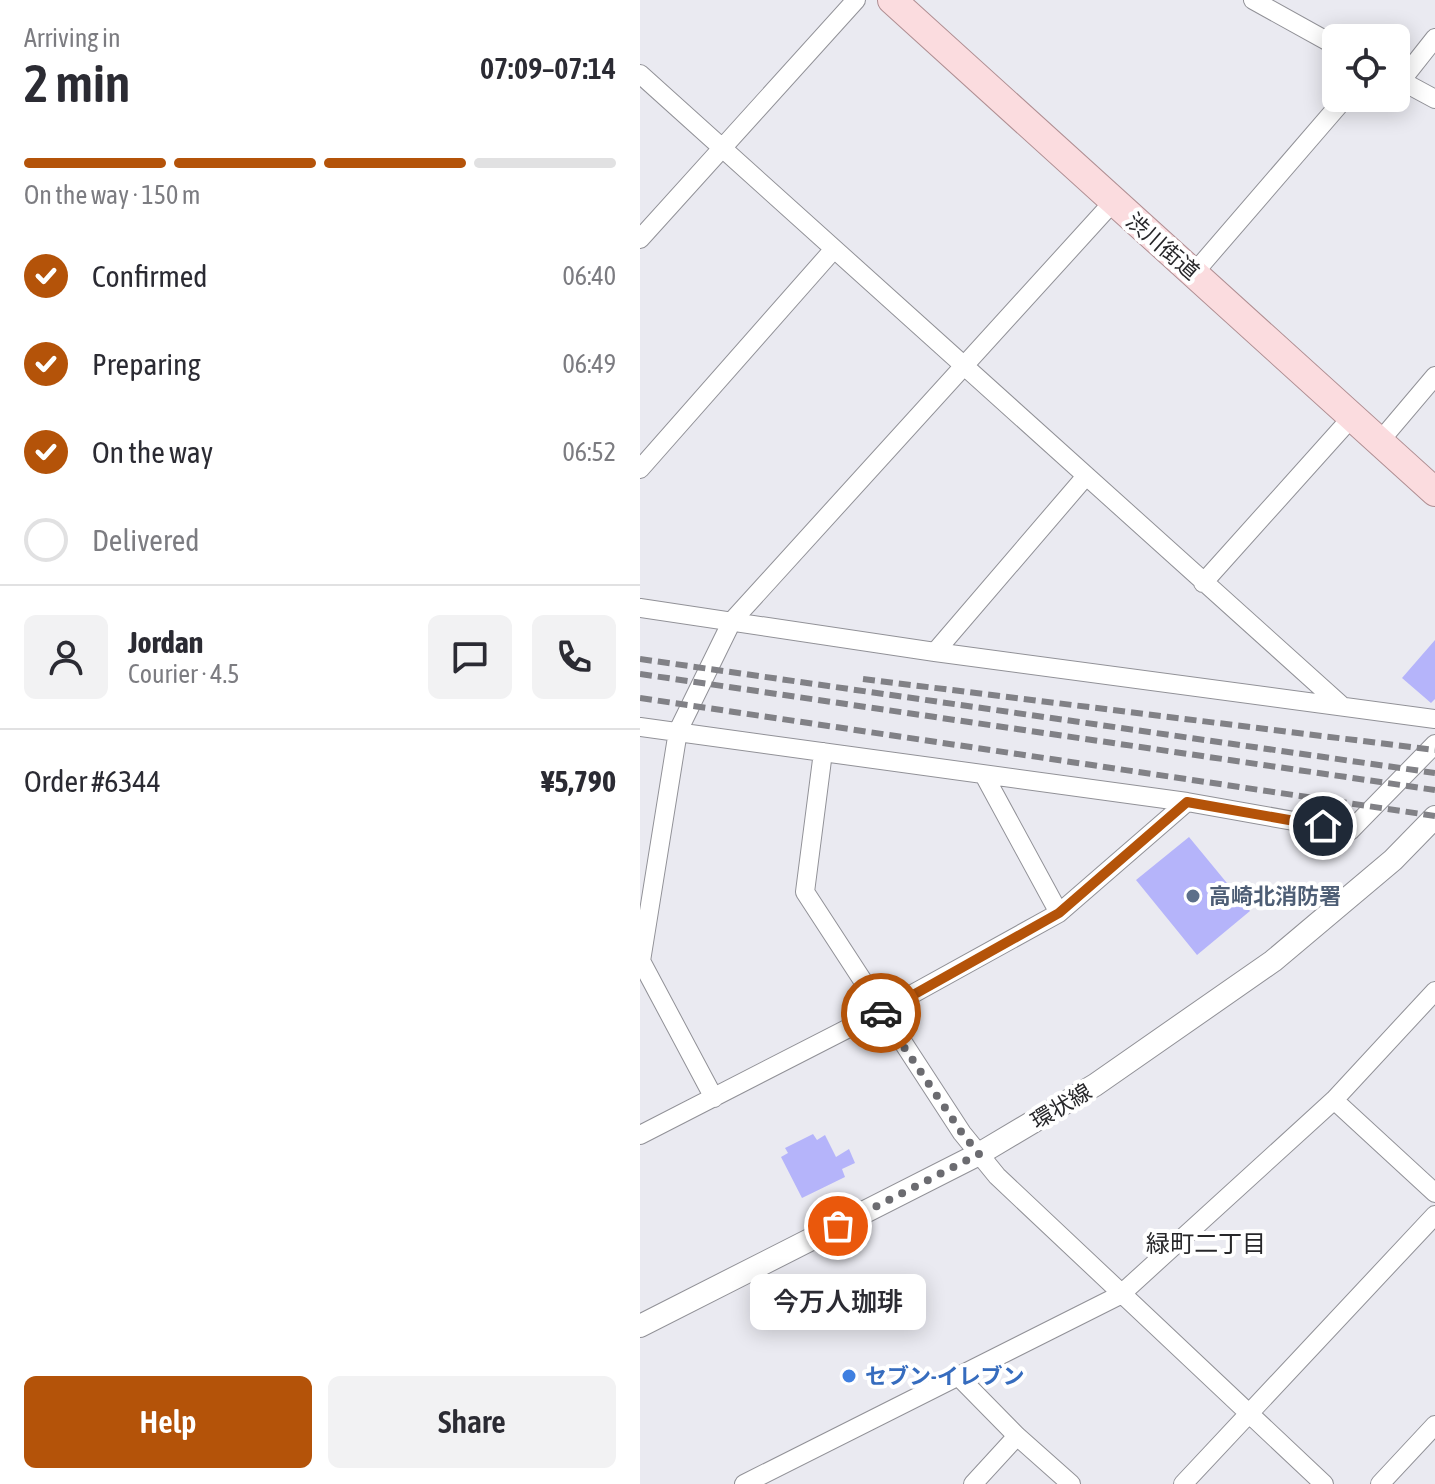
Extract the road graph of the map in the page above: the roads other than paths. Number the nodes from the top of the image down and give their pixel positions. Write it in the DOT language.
graph roads {
  1 [pos="856,0"];
  2 [pos="892,0"];
  3 [pos="1253,0"];
  4 [pos="1322,38"];
  5 [pos="1435,38"];
  6 [pos="1410,67"];
  7 [pos="640,74"];
  8 [pos="1410,86"];
  9 [pos="1435,99"];
  10 [pos="1333,112"];
  11 [pos="722,148"];
  12 [pos="1113,202"];
  13 [pos="640,239"];
  14 [pos="834,249"];
  15 [pos="1194,273"];
  16 [pos="964,366"];
  17 [pos="1435,376"];
  18 [pos="1352,417"];
  19 [pos="1380,441"];
  20 [pos="640,469"];
  21 [pos="1086,476"];
  22 [pos="1435,492"];
  23 [pos="1203,583"];
  24 [pos="640,608"];
  25 [pos="732,621"];
  26 [pos="935,652"];
  27 [pos="1342,706"];
  28 [pos="1435,719"];
  29 [pos="640,727"];
  30 [pos="678,731"];
  31 [pos="1435,744"];
  32 [pos="823,752"];
  33 [pos="984,775"];
  34 [pos="1187,802"];
  35 [pos="1435,817"];
  36 [pos="1059,913"];
  37 [pos="1435,991"];
  38 [pos="880,1012"];
  39 [pos="714,1098"];
  40 [pos="1334,1100"];
  41 [pos="640,1135"];
  42 [pos="979,1154"];
  43 [pos="1435,1193"];
  44 [pos="1435,1215"];
  45 [pos="1120,1295"];
  46 [pos="640,1326"];
  47 [pos="959,1377"];
  48 [pos="1248,1414"];
  49 [pos="1435,1425"];
  50 [pos="1017,1436"];
  51 [pos="744,1484"];
  52 [pos="973,1484"];
  53 [pos="1071,1484"];
  54 [pos="1183,1484"];
  55 [pos="1324,1484"];
  56 [pos="1380,1484"];
  1 -- 11 [label="street"];
  2 -- 12 [label="main road, 渋川街道"];
  3 -- 4 [label="street"];
  5 -- 6 [label="street"];
  7 -- 11 [label="street"];
  8 -- 9 [label="street"];
  10 -- 15 [label="street"];
  11 -- 13 [label="street"];
  11 -- 14 [label="street"];
  12 -- 15 [label="main road, 渋川街道"];
  12 -- 16 [label="street"];
  14 -- 16 [label="street"];
  14 -- 20 [label="street"];
  15 -- 18 [label="main road, 渋川街道"];
  16 -- 21 [label="street"];
  16 -- 25 [label="street"];
  17 -- 19 [label="street"];
  18 -- 19 [label="main road, 渋川街道"];
  18 -- 23 [label="street"];
  19 -- 22 [label="main road, 渋川街道"];
  21 -- 23 [label="street"];
  21 -- 26 [label="street"];
  23 -- 27 [label="street"];
  24 -- 25 [label="street"];
  25 -- 26 [label="street"];
  25 -- 30 [label="street"];
  26 -- 27 [label="street"];
  27 -- 28 [label="street"];
  29 -- 30 [label="street"];
  30 -- 32 [label="street"];
  30 -- 39 [label="street"];
  31 -- 34 [label="street"];
  32 -- 33 [label="street"];
  32 -- 38 [label="street"];
  33 -- 34 [label="street"];
  33 -- 36 [label="street"];
  34 -- 36 [label="street"];
  35 -- 42 [label="street, 環状線"];
  36 -- 38 [label="street"];
  37 -- 40 [label="street"];
  38 -- 39 [label="street"];
  38 -- 42 [label="street"];
  39 -- 41 [label="street"];
  40 -- 43 [label="street"];
  40 -- 45 [label="street"];
  42 -- 45 [label="street"];
  42 -- 46 [label="street, 環状線"];
  44 -- 48 [label="street"];
  45 -- 47 [label="street"];
  45 -- 48 [label="street"];
  47 -- 50 [label="street"];
  47 -- 51 [label="street"];
  48 -- 54 [label="street"];
  48 -- 55 [label="street"];
  49 -- 56 [label="street"];
  50 -- 52 [label="street"];
  50 -- 53 [label="street"];
}
